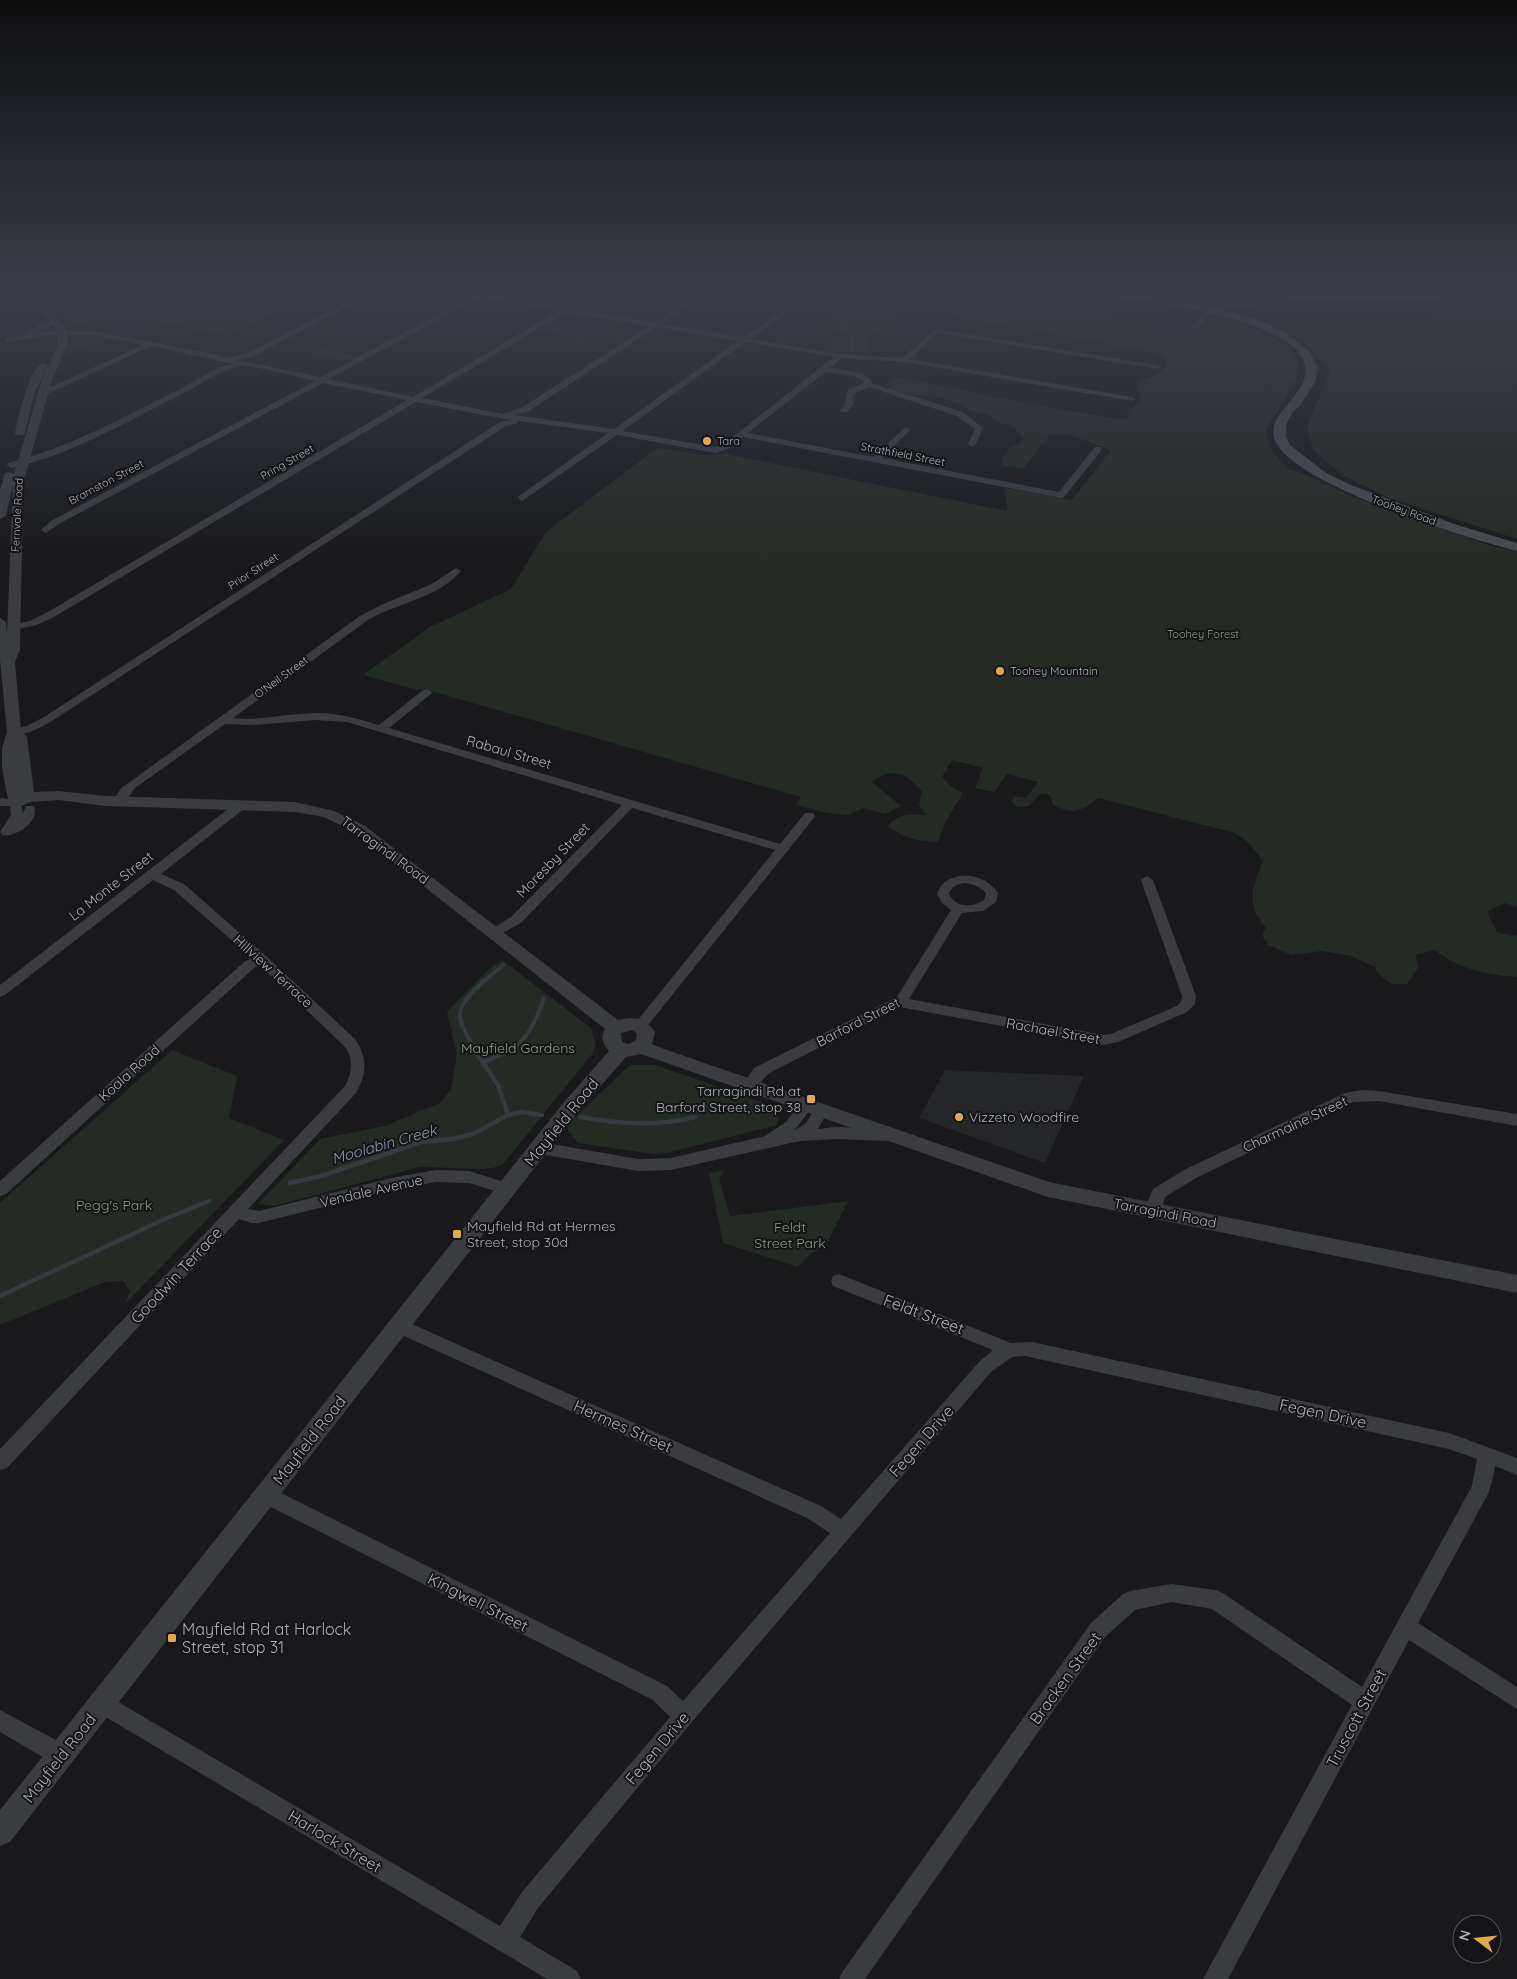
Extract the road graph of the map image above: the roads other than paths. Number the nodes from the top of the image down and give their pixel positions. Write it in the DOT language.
graph roads {
  1 [pos="33,385"];
  2 [pos="45,385"];
  3 [pos="62,385"];
  4 [pos="190,385"];
  5 [pos="314,385"];
  6 [pos="352,385"];
  7 [pos="438,385"];
  8 [pos="568,385"];
  9 [pos="681,385"];
  10 [pos="803,385"];
  11 [pos="865,385"];
  12 [pos="872,385"];
  13 [pos="1052,385"];
  14 [pos="1307,385"];
  15 [pos="43,394"];
  16 [pos="417,398"];
  17 [pos="1132,399"];
  18 [pos="1296,404"];
  19 [pos="844,410"];
  20 [pos="524,416"];
  21 [pos="503,418"];
  22 [pos="906,429"];
  23 [pos="615,432"];
  24 [pos="741,434"];
  25 [pos="972,444"];
  26 [pos="1098,449"];
  27 [pos="178,456"];
  28 [pos="1298,456"];
  29 [pos="876,460"];
  30 [pos="17,464"];
  31 [pos="116,498"];
  32 [pos="522,498"];
  33 [pos="0,516"];
  34 [pos="46,530"];
  35 [pos="1517,547"];
  36 [pos="456,571"];
  37 [pos="0,622"];
  38 [pos="13,627"];
  39 [pos="8,662"];
  40 [pos="427,692"];
  41 [pos="222,720"];
  42 [pos="380,729"];
  43 [pos="14,732"];
  44 [pos="112,801"];
  45 [pos="0,802"];
  46 [pos="25,803"];
  47 [pos="630,803"];
  48 [pos="241,805"];
  49 [pos="809,816"];
  50 [pos="3,834"];
  51 [pos="783,849"];
  52 [pos="151,874"];
  53 [pos="1147,880"];
  54 [pos="959,908"];
  55 [pos="495,933"];
  56 [pos="261,959"];
  57 [pos="0,992"];
  58 [pos="899,1002"];
  59 [pos="640,1026"];
  60 [pos="616,1028"];
  61 [pos="640,1046"];
  62 [pos="621,1050"];
  63 [pos="749,1086"];
  64 [pos="350,1089"];
  65 [pos="813,1108"];
  66 [pos="1517,1120"];
  67 [pos="890,1135"];
  68 [pos="798,1136"];
  69 [pos="765,1142"];
  70 [pos="540,1148"];
  71 [pos="508,1188"];
  72 [pos="0,1190"];
  73 [pos="1154,1210"];
  74 [pos="236,1211"];
  75 [pos="839,1281"];
  76 [pos="1517,1284"];
  77 [pos="398,1326"];
  78 [pos="1007,1349"];
  79 [pos="1486,1454"];
  80 [pos="0,1462"];
  81 [pos="1517,1467"];
  82 [pos="266,1495"];
  83 [pos="844,1532"];
  84 [pos="1405,1626"];
  85 [pos="1517,1699"];
  86 [pos="1365,1701"];
  87 [pos="102,1703"];
  88 [pos="684,1716"];
  89 [pos="0,1720"];
  90 [pos="61,1755"];
  91 [pos="0,1832"];
  92 [pos="504,1941"];
  93 [pos="570,1979"];
  94 [pos="851,1979"];
  95 [pos="1215,1979"];
  1 -- 30 [label="street, Fernvale Road"];
  2 -- 15 [label="street, Fernvale Road"];
  3 -- 15 [label="street"];
  4 -- 30 [label="street"];
  5 -- 27 [label="street, Bramston Street"];
  6 -- 16 [label="street"];
  7 -- 16 [label="street, Pring Street"];
  8 -- 20 [label="street, Prior Street"];
  9 -- 23 [label="street"];
  10 -- 24 [label="street"];
  11 -- 19 [label="street"];
  12 -- 25 [label="street"];
  13 -- 17 [label="street"];
  14 -- 18 [label="main road, Toohey Road"];
  15 -- 30 [label="street, Fernvale Road"];
  16 -- 21 [label="street"];
  16 -- 38 [label="street, Pring Street"];
  18 -- 28 [label="main road, Toohey Road"];
  18 -- 28 [label="main road, Toohey Road"];
  20 -- 21 [label="street, Prior Street"];
  20 -- 23 [label="street"];
  21 -- 43 [label="street, Prior Street"];
  22 -- 29 [label="street"];
  23 -- 24 [label="street"];
  23 -- 32 [label="street"];
  24 -- 29 [label="street, Strathfield Street"];
  26 -- 29 [label="street, Strathfield Street"];
  27 -- 31 [label="street, Bramston Street"];
  27 -- 34 [label="street, Bramston Street"];
  28 -- 35 [label="main road, Toohey Road"];
  30 -- 33 [label="street, Fernvale Road"];
  30 -- 38 [label="street, Fernvale Road"];
  36 -- 41 [label="street, O'Neil Street"];
  37 -- 39 [label="street, Fernvale Road"];
  38 -- 39 [label="street, Fernvale Road"];
  39 -- 43 [label="street, Fernvale Road"];
  40 -- 42 [label="street"];
  41 -- 42 [label="street, Rabaul Street"];
  41 -- 44 [label="street, O'Neil Street"];
  42 -- 47 [label="street, Rabaul Street"];
  43 -- 46 [label="street, Fernvale Road"];
  44 -- 46 [label="street, Tarragindi Road"];
  44 -- 48 [label="street, Tarragindi Road"];
  45 -- 46 [label="street"];
  46 -- 50 [label="street"];
  47 -- 51 [label="street, Rabaul Street"];
  47 -- 55 [label="street, Moresby Street"];
  48 -- 52 [label="street, La Monte Street"];
  48 -- 55 [label="street, Tarragindi Road"];
  49 -- 51 [label="street"];
  51 -- 59 [label="street"];
  52 -- 56 [label="street, Hillview Terrace"];
  52 -- 57 [label="street, La Monte Street"];
  53 -- 58 [label="street, Rachael Street"];
  54 -- 58 [label="street, Barford Street"];
  55 -- 60 [label="street, Tarragindi Road"];
  56 -- 64 [label="street, Hillview Terrace"];
  56 -- 72 [label="street, Koala Road"];
  58 -- 63 [label="street, Barford Street"];
  59 -- 60 [label="street"];
  59 -- 61 [label="street"];
  60 -- 62 [label="street"];
  61 -- 62 [label="street"];
  61 -- 63 [label="street, Tarragindi Road"];
  62 -- 70 [label="street, Mayfield Road"];
  63 -- 65 [label="street, Tarragindi Road"];
  64 -- 74 [label="street, Goodwin Terrace"];
  65 -- 67 [label="street, Tarragindi Road"];
  65 -- 68 [label="street"];
  65 -- 69 [label="street"];
  66 -- 73 [label="street, Charmaine Street"];
  67 -- 68 [label="street"];
  67 -- 73 [label="street, Tarragindi Road"];
  68 -- 69 [label="street"];
  69 -- 70 [label="street"];
  70 -- 71 [label="street, Mayfield Road"];
  71 -- 74 [label="street, Vendale Avenue"];
  71 -- 77 [label="street, Mayfield Road"];
  73 -- 76 [label="street, Tarragindi Road"];
  74 -- 80 [label="street, Goodwin Terrace"];
  75 -- 78 [label="street, Feldt Street"];
  77 -- 82 [label="street, Mayfield Road"];
  77 -- 83 [label="street, Hermes Street"];
  78 -- 79 [label="street, Fegen Drive"];
  78 -- 83 [label="street, Fegen Drive"];
  79 -- 81 [label="street, Fegen Drive"];
  79 -- 84 [label="street, Truscott Street"];
  82 -- 87 [label="street, Mayfield Road"];
  82 -- 88 [label="street, Kingwell Street"];
  83 -- 88 [label="street, Fegen Drive"];
  84 -- 85 [label="street"];
  84 -- 86 [label="street, Truscott Street"];
  86 -- 94 [label="street, Bracken Street"];
  86 -- 95 [label="street, Truscott Street"];
  87 -- 90 [label="street, Mayfield Road"];
  87 -- 92 [label="street, Harlock Street"];
  88 -- 92 [label="street, Fegen Drive"];
  89 -- 90 [label="street"];
  90 -- 91 [label="street, Mayfield Road"];
  92 -- 93 [label="street, Harlock Street"];
}
